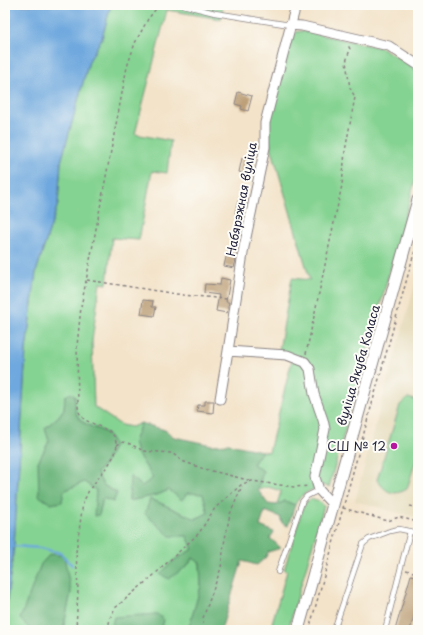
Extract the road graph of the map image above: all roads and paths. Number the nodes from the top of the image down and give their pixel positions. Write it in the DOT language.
graph roads {
  1 [pos="159,5"];
  2 [pos="183,5"];
  3 [pos="296,5"];
  4 [pos="290,25"];
  5 [pos="344,36"];
  6 [pos="418,66"];
  7 [pos="418,200"];
  8 [pos="416,217"];
  9 [pos="418,239"];
  10 [pos="87,280"];
  11 [pos="235,300"];
  12 [pos="228,351"];
  13 [pos="305,362"];
  14 [pos="220,399"];
  15 [pos="117,445"];
  16 [pos="252,481"];
  17 [pos="242,484"];
  18 [pos="318,488"];
  19 [pos="332,504"];
  20 [pos="410,506"];
  21 [pos="343,508"];
  22 [pos="418,508"];
  23 [pos="418,522"];
  24 [pos="410,531"];
  25 [pos="418,533"];
  26 [pos="400,568"];
  27 [pos="278,572"];
  28 [pos="418,573"];
  29 [pos="76,630"];
  30 [pos="108,630"];
  31 [pos="203,630"];
  32 [pos="298,630"];
  33 [pos="309,630"];
  34 [pos="334,630"];
  35 [pos="385,630"];
  1 -- 10 [label="path"];
  2 -- 4 [label="lane"];
  3 -- 4 [label="street, Набярэжная вуліца"];
  4 -- 5 [label="street"];
  4 -- 11 [label="street, Набярэжная вуліца"];
  5 -- 6 [label="street"];
  5 -- 13 [label="path"];
  7 -- 8 [label="street, вуліца Якуба Коласа"];
  8 -- 19 [label="street, вуліца Якуба Коласа"];
  9 -- 21 [label="path"];
  10 -- 11 [label="path"];
  10 -- 15 [label="path"];
  11 -- 12 [label="street, Набярэжная вуліца"];
  12 -- 13 [label="street"];
  12 -- 14 [label="street, Набярэжная вуліца"];
  13 -- 18 [label="street"];
  15 -- 16 [label="path"];
  15 -- 29 [label="path"];
  16 -- 17 [label="path"];
  16 -- 18 [label="path"];
  17 -- 30 [label="path"];
  17 -- 31 [label="path"];
  18 -- 19 [label="street"];
  18 -- 27 [label="lane"];
  19 -- 32 [label="street, вуліца Якуба Коласа"];
  20 -- 22 [label="path"];
  21 -- 23 [label="path"];
  21 -- 33 [label="path"];
  24 -- 25 [label="lane"];
  24 -- 26 [label="lane"];
  24 -- 34 [label="lane"];
  26 -- 28 [label="path"];
  26 -- 35 [label="lane"];
}
